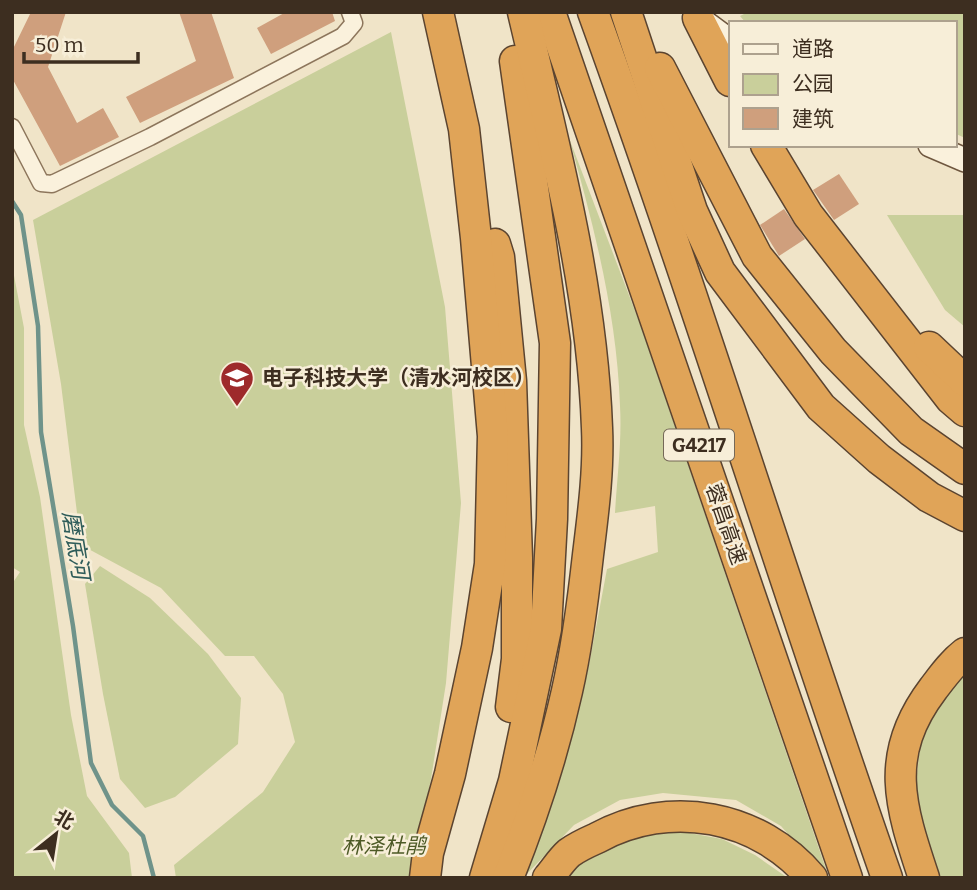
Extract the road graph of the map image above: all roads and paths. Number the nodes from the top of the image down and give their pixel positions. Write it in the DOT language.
graph roads {
  1 [pos="350,12"];
  2 [pos="438,12"];
  3 [pos="506,12"];
  4 [pos="523,12"];
  5 [pos="550,12"];
  6 [pos="593,12"];
  7 [pos="629,12"];
  8 [pos="697,15"];
  9 [pos="729,40"];
  10 [pos="729,79"];
  11 [pos="12,127"];
  12 [pos="464,128"];
  13 [pos="767,147"];
  14 [pos="935,147"];
  15 [pos="965,160"];
  16 [pos="808,215"];
  17 [pos="965,381"];
  18 [pos="965,411"];
  19 [pos="965,469"];
  20 [pos="965,516"];
  21 [pos="965,653"];
  22 [pos="425,878"];
  23 [pos="482,878"];
  24 [pos="508,878"];
  25 [pos="548,878"];
  26 [pos="812,878"];
  27 [pos="847,878"];
  28 [pos="887,878"];
  29 [pos="924,878"];
  1 -- 11 [label="street"];
  2 -- 12 [label="highway"];
  3 -- 23 [label="highway"];
  4 -- 24 [label="highway"];
  5 -- 27 [label="highway, 蓉昌高速 / G4217"];
  6 -- 28 [label="highway, 蓉昌高速 / G4217"];
  7 -- 19 [label="highway"];
  7 -- 20 [label="highway"];
  8 -- 9 [label="main road"];
  8 -- 10 [label="highway"];
  12 -- 22 [label="highway"];
  12 -- 23 [label="highway"];
  13 -- 16 [label="highway"];
  14 -- 15 [label="main road"];
  16 -- 17 [label="highway"];
  16 -- 18 [label="highway"];
  21 -- 29 [label="highway"];
  25 -- 26 [label="highway"];
}
